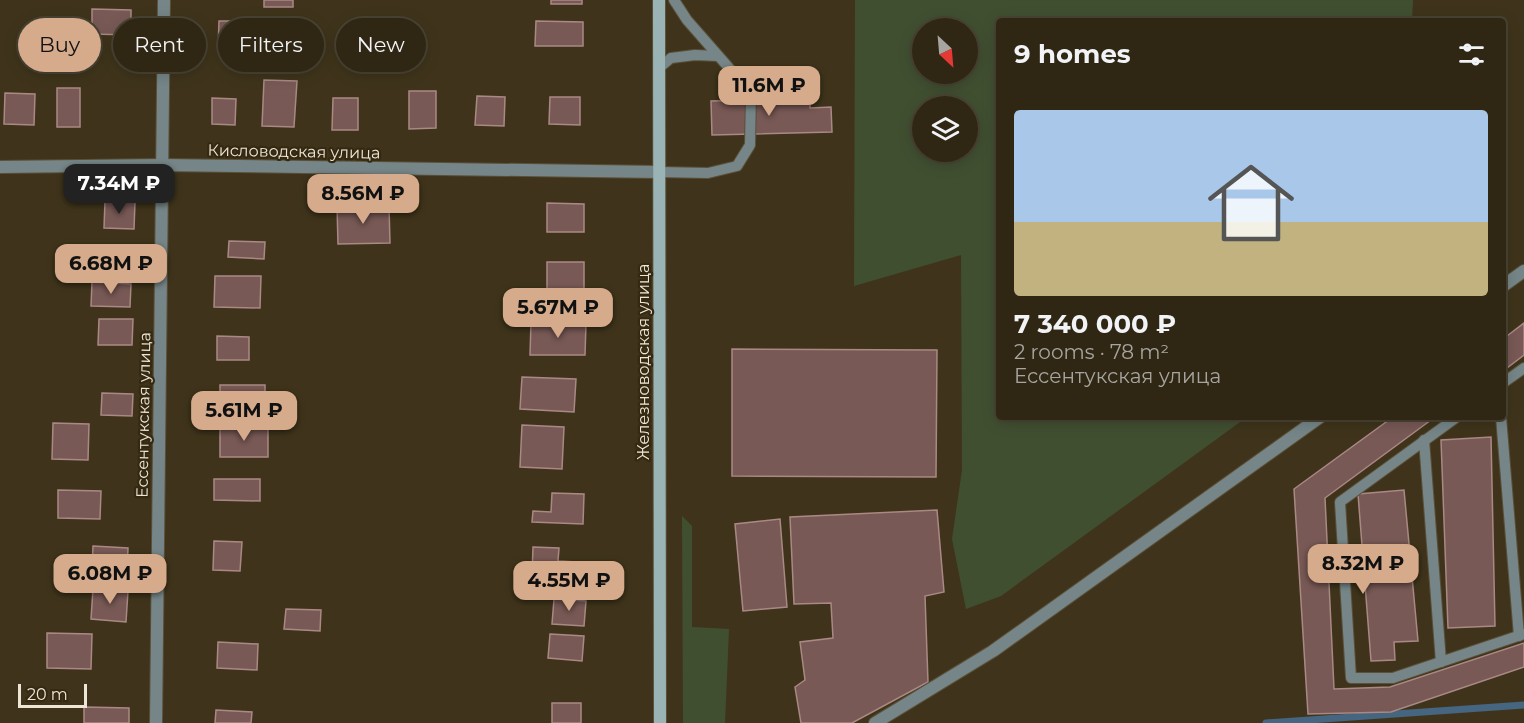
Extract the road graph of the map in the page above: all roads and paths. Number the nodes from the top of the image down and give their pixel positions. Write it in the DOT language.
graph roads {
  1 [pos="164,0"];
  2 [pos="659,0"];
  3 [pos="674,0"];
  4 [pos="718,57"];
  5 [pos="659,68"];
  6 [pos="162,165"];
  7 [pos="0,166"];
  8 [pos="659,172"];
  9 [pos="1524,271"];
  10 [pos="1506,284"];
  11 [pos="1524,368"];
  12 [pos="1506,381"];
  13 [pos="1316,420"];
  14 [pos="1452,420"];
  15 [pos="1501,420"];
  16 [pos="1424,440"];
  17 [pos="1522,635"];
  18 [pos="1441,662"];
  19 [pos="156,723"];
  20 [pos="660,723"];
  21 [pos="875,723"];
  1 -- 6 [label="street, Ессентукская улица"];
  2 -- 5 [label="main road, Железноводская улица"];
  3 -- 4 [label="lane"];
  4 -- 5 [label="lane"];
  4 -- 8 [label="lane"];
  5 -- 8 [label="main road, Железноводская улица"];
  6 -- 7 [label="street, Кисловодская улица"];
  6 -- 8 [label="street, Кисловодская улица"];
  6 -- 19 [label="street, Ессентукская улица"];
  8 -- 20 [label="main road, Железноводская улица"];
  9 -- 10 [label="street"];
  11 -- 12 [label="lane"];
  13 -- 21 [label="street"];
  14 -- 16 [label="lane"];
  15 -- 17 [label="lane"];
  16 -- 18 [label="lane"];
  16 -- 18 [label="lane"];
  17 -- 18 [label="lane"];
}
